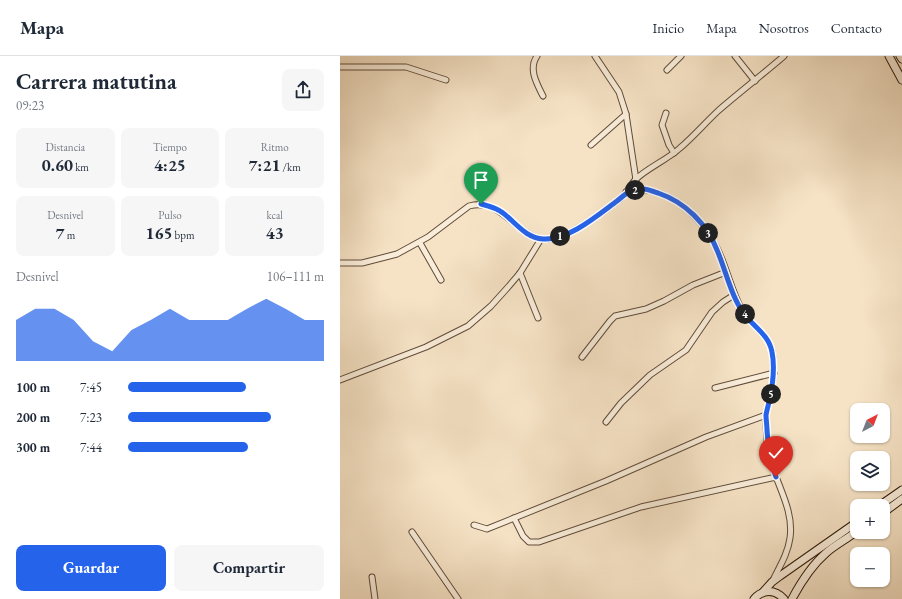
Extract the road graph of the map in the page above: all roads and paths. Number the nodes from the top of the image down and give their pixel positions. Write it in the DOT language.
graph roads {
  1 [pos="537,56"];
  2 [pos="595,56"];
  3 [pos="681,56"];
  4 [pos="735,56"];
  5 [pos="784,56"];
  6 [pos="886,56"];
  7 [pos="889,56"];
  8 [pos="900,56"];
  9 [pos="902,59"];
  10 [pos="894,65"];
  11 [pos="340,67"];
  12 [pos="667,70"];
  13 [pos="446,80"];
  14 [pos="902,80"];
  15 [pos="755,81"];
  16 [pos="543,96"];
  17 [pos="666,113"];
  18 [pos="626,114"];
  19 [pos="591,145"];
  20 [pos="674,153"];
  21 [pos="636,180"];
  22 [pos="626,192"];
  23 [pos="541,239"];
  24 [pos="420,243"];
  25 [pos="340,263"];
  26 [pos="726,272"];
  27 [pos="520,273"];
  28 [pos="441,280"];
  29 [pos="734,295"];
  30 [pos="538,318"];
  31 [pos="582,357"];
  32 [pos="774,373"];
  33 [pos="340,380"];
  34 [pos="715,388"];
  35 [pos="766,415"];
  36 [pos="606,422"];
  37 [pos="776,477"];
  38 [pos="902,490"];
  39 [pos="889,499"];
  40 [pos="902,499"];
  41 [pos="890,508"];
  42 [pos="514,518"];
  43 [pos="474,526"];
  44 [pos="850,527"];
  45 [pos="412,532"];
  46 [pos="850,536"];
  47 [pos="372,577"];
  48 [pos="772,582"];
  49 [pos="763,592"];
  50 [pos="375,599"];
  51 [pos="458,599"];
  52 [pos="754,599"];
  53 [pos="784,599"];
  54 [pos="792,599"];
  1 -- 16 [label="street"];
  2 -- 18 [label="street"];
  3 -- 12 [label="street"];
  4 -- 15 [label="street"];
  5 -- 15 [label="street"];
  6 -- 10 [label="street"];
  7 -- 10 [label="main road"];
  8 -- 9 [label="main road"];
  10 -- 14 [label="main road"];
  11 -- 13 [label="street"];
  15 -- 20 [label="street"];
  17 -- 20 [label="street"];
  18 -- 19 [label="street"];
  18 -- 21 [label="street"];
  20 -- 21 [label="street"];
  21 -- 22 [label="street"];
  22 -- 23 [label="street"];
  22 -- 26 [label="street"];
  23 -- 24 [label="street"];
  23 -- 27 [label="street"];
  24 -- 25 [label="street"];
  24 -- 28 [label="street"];
  26 -- 29 [label="street"];
  26 -- 31 [label="street"];
  27 -- 30 [label="street"];
  27 -- 33 [label="street"];
  29 -- 32 [label="street"];
  29 -- 36 [label="street"];
  32 -- 34 [label="street"];
  32 -- 35 [label="street"];
  35 -- 37 [label="street"];
  35 -- 42 [label="street"];
  37 -- 42 [label="street"];
  37 -- 48 [label="street"];
  38 -- 39 [label="main road"];
  40 -- 41 [label="main road"];
  42 -- 43 [label="street"];
  44 -- 48 [label="main road"];
  45 -- 51 [label="street"];
  46 -- 54 [label="main road"];
  47 -- 50 [label="street"];
  48 -- 49 [label="main road"];
  49 -- 52 [label="main road"];
  49 -- 53 [label="main road"];
}
